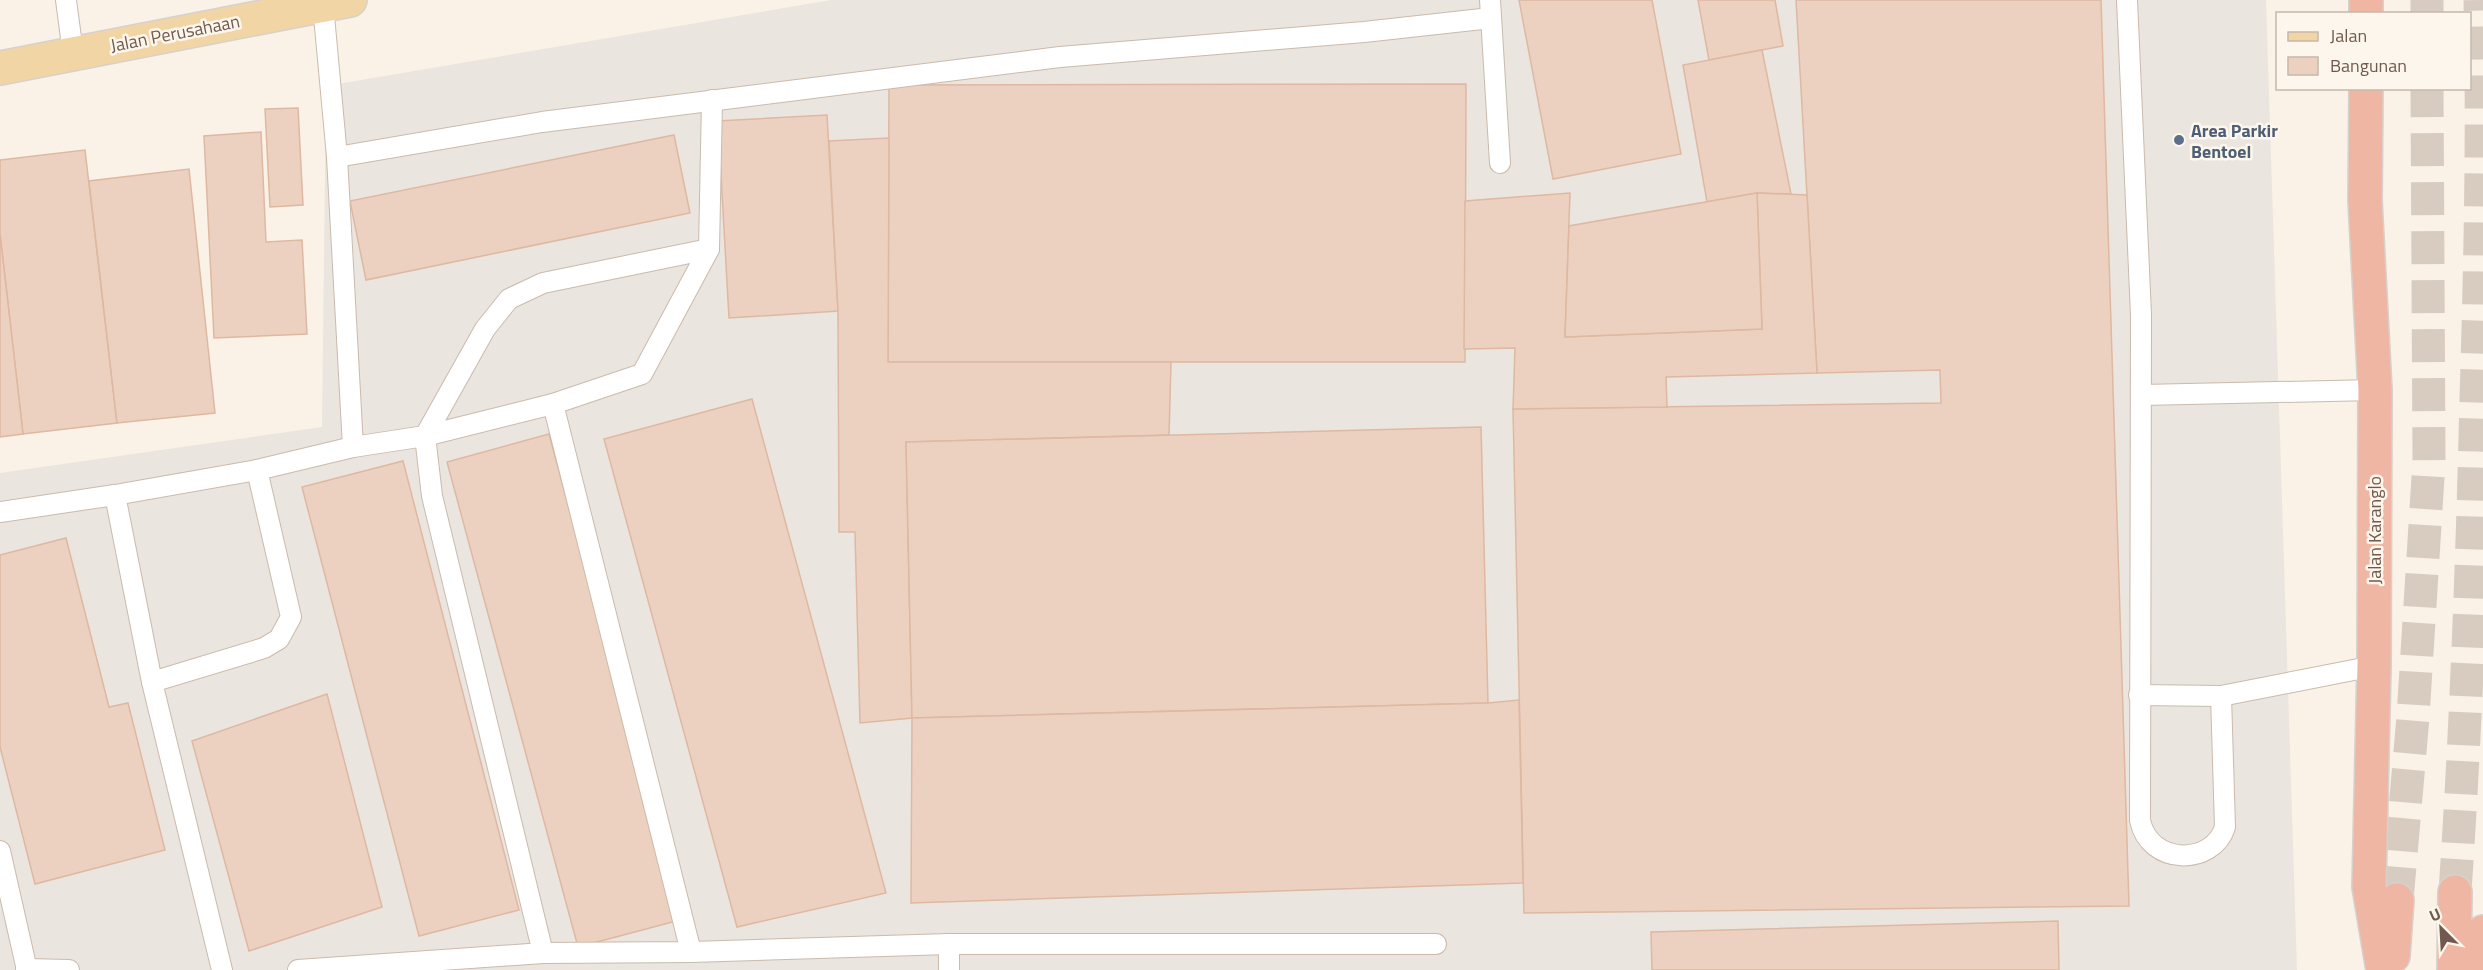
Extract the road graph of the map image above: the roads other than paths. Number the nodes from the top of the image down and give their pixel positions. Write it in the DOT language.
graph roads {
  1 [pos="66,0"];
  2 [pos="2127,0"];
  3 [pos="336,2"];
  4 [pos="1490,9"];
  5 [pos="73,53"];
  6 [pos="0,68"];
  7 [pos="2357,90"];
  8 [pos="2366,90"];
  9 [pos="712,100"];
  10 [pos="337,157"];
  11 [pos="1500,163"];
  12 [pos="2365,200"];
  13 [pos="709,249"];
  14 [pos="2375,390"];
  15 [pos="2142,395"];
  16 [pos="553,404"];
  17 [pos="425,436"];
  18 [pos="353,447"];
  19 [pos="257,470"];
  20 [pos="115,495"];
  21 [pos="0,512"];
  22 [pos="2374,666"];
  23 [pos="152,682"];
  24 [pos="2139,695"];
  25 [pos="2221,696"];
  26 [pos="0,851"];
  27 [pos="2455,892"];
  28 [pos="2397,900"];
  29 [pos="2483,932"];
  30 [pos="949,944"];
  31 [pos="1436,944"];
  32 [pos="691,952"];
  33 [pos="543,953"];
  34 [pos="27,969"];
  35 [pos="69,970"];
  36 [pos="222,970"];
  37 [pos="298,970"];
  38 [pos="949,970"];
  39 [pos="2383,970"];
  40 [pos="2392,970"];
  41 [pos="2454,970"];
  42 [pos="2469,970"];
  1 -- 5 [label="lane"];
  2 -- 15 [label="lane"];
  3 -- 5 [label="main road, Jalan Perusahaan"];
  3 -- 10 [label="lane"];
  4 -- 9 [label="lane"];
  4 -- 11 [label="lane"];
  5 -- 6 [label="main road, Jalan Perusahaan"];
  7 -- 12 [label="main road"];
  8 -- 12 [label="highway, Jalan Karanglo"];
  9 -- 10 [label="lane"];
  9 -- 13 [label="lane"];
  10 -- 18 [label="lane"];
  12 -- 14 [label="highway, Jalan Karanglo"];
  13 -- 16 [label="lane"];
  13 -- 17 [label="lane"];
  14 -- 15 [label="lane"];
  14 -- 22 [label="highway, Jalan Karanglo"];
  15 -- 24 [label="lane"];
  16 -- 17 [label="lane"];
  16 -- 32 [label="lane"];
  17 -- 18 [label="lane"];
  17 -- 33 [label="lane"];
  18 -- 19 [label="lane"];
  19 -- 20 [label="lane"];
  19 -- 23 [label="lane"];
  20 -- 21 [label="lane"];
  20 -- 23 [label="lane"];
  22 -- 25 [label="lane"];
  22 -- 39 [label="highway, Jalan Karanglo"];
  23 -- 36 [label="lane"];
  24 -- 25 [label="lane"];
  24 -- 25 [label="lane"];
  26 -- 34 [label="lane"];
  27 -- 41 [label="highway"];
  28 -- 40 [label="highway"];
  29 -- 42 [label="highway"];
  30 -- 31 [label="lane"];
  30 -- 32 [label="lane"];
  30 -- 38 [label="lane"];
  32 -- 33 [label="lane"];
  33 -- 37 [label="lane"];
  34 -- 35 [label="lane"];
}
